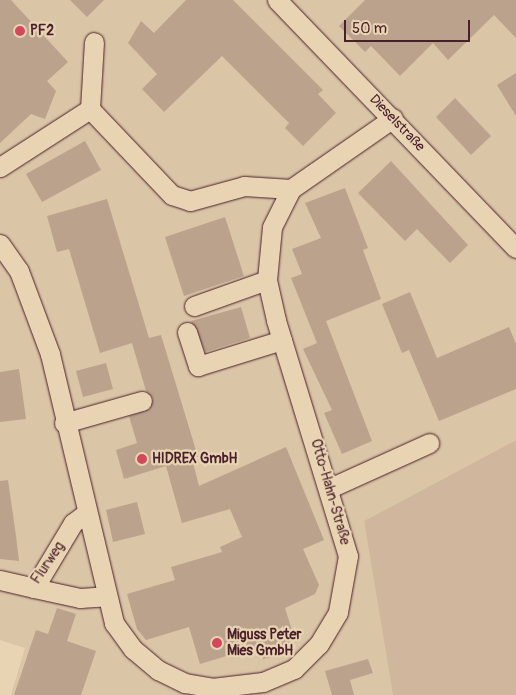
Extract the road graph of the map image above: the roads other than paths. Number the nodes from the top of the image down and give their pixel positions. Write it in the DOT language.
graph roads {
  1 [pos="278,0"];
  2 [pos="94,42"];
  3 [pos="90,109"];
  4 [pos="393,118"];
  5 [pos="0,167"];
  6 [pos="291,189"];
  7 [pos="0,244"];
  8 [pos="516,248"];
  9 [pos="267,280"];
  10 [pos="194,306"];
  11 [pos="186,332"];
  12 [pos="282,340"];
  13 [pos="142,400"];
  14 [pos="64,423"];
  15 [pos="429,443"];
  16 [pos="330,488"];
  17 [pos="85,514"];
  18 [pos="0,580"];
  19 [pos="34,588"];
  20 [pos="106,596"];
  1 -- 4 [label="street, Dieselstraße"];
  2 -- 3 [label="street"];
  3 -- 5 [label="street"];
  3 -- 6 [label="street"];
  4 -- 6 [label="street, Otto-Hahn-Straße"];
  4 -- 8 [label="street, Dieselstraße"];
  6 -- 9 [label="street, Otto-Hahn-Straße"];
  7 -- 14 [label="street, Otto-Hahn-Straße"];
  9 -- 10 [label="street"];
  9 -- 12 [label="street, Otto-Hahn-Straße"];
  11 -- 12 [label="street"];
  12 -- 16 [label="street, Otto-Hahn-Straße"];
  13 -- 14 [label="street"];
  14 -- 17 [label="street, Otto-Hahn-Straße"];
  15 -- 16 [label="street"];
  16 -- 20 [label="street, Otto-Hahn-Straße"];
  17 -- 19 [label="street, Flurweg"];
  17 -- 20 [label="street, Otto-Hahn-Straße"];
  18 -- 19 [label="street, Flurweg"];
  19 -- 20 [label="street"];
}
